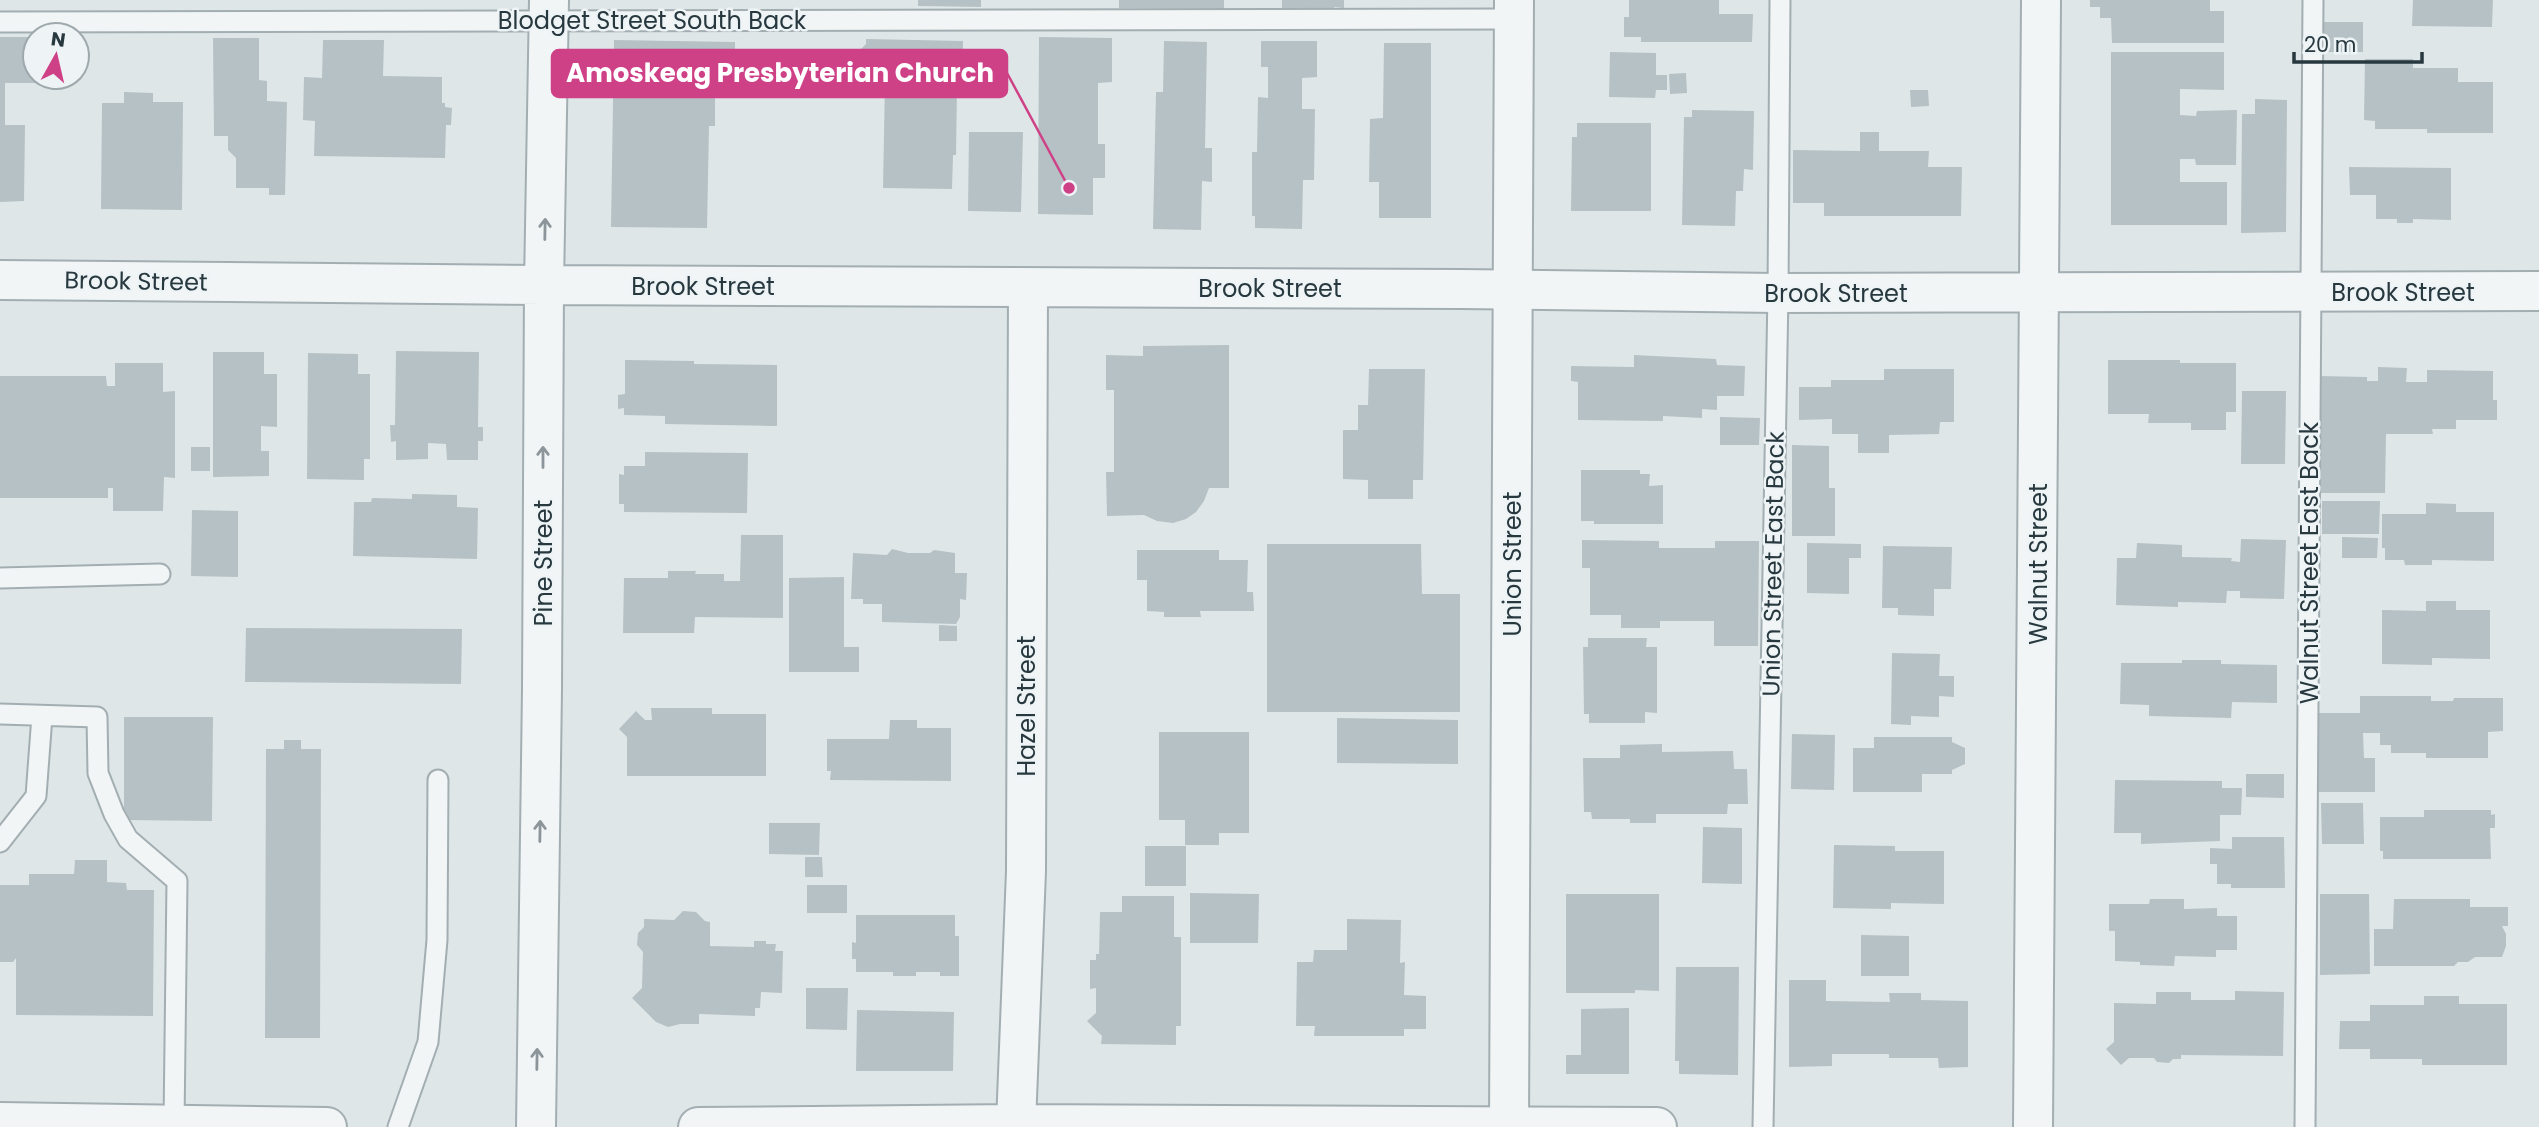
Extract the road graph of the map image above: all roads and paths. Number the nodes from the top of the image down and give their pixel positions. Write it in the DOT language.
graph roads {
  1 [pos="1780,0"];
  2 [pos="2041,0"];
  3 [pos="2313,0"];
  4 [pos="1514,9"];
  5 [pos="549,10"];
  6 [pos="0,22"];
  7 [pos="0,280"];
  8 [pos="544,285"];
  9 [pos="1028,288"];
  10 [pos="1514,290"];
  11 [pos="2539,291"];
  12 [pos="2039,292"];
  13 [pos="2310,292"];
  14 [pos="1778,293"];
  15 [pos="160,574"];
  16 [pos="0,579"];
  17 [pos="0,714"];
  18 [pos="42,716"];
  19 [pos="438,780"];
  20 [pos="0,842"];
  21 [pos="0,1122"];
  22 [pos="174,1124"];
  23 [pos="1016,1124"];
  24 [pos="327,1127"];
  25 [pos="398,1127"];
  26 [pos="536,1127"];
  27 [pos="698,1127"];
  28 [pos="1509,1127"];
  29 [pos="1657,1127"];
  30 [pos="1763,1127"];
  31 [pos="2033,1127"];
  32 [pos="2305,1127"];
  1 -- 14 [label="lane, Union Street East Back"];
  2 -- 12 [label="street, Walnut Street"];
  3 -- 13 [label="lane, Walnut Street East Back"];
  4 -- 5 [label="lane, Blodget Street South Back"];
  4 -- 10 [label="street, Union Street"];
  5 -- 6 [label="lane, Blodget Street South Back"];
  8 -- 5 [label="street, Pine Street, one-way"];
  7 -- 8 [label="street, Brook Street"];
  8 -- 9 [label="street, Brook Street"];
  26 -- 8 [label="street, Pine Street, one-way"];
  9 -- 10 [label="street, Brook Street"];
  9 -- 23 [label="street, Hazel Street"];
  10 -- 14 [label="street, Brook Street"];
  10 -- 28 [label="street, Union Street"];
  11 -- 13 [label="street, Brook Street"];
  12 -- 13 [label="street, Brook Street"];
  12 -- 14 [label="street, Brook Street"];
  12 -- 31 [label="street, Walnut Street"];
  13 -- 32 [label="lane, Walnut Street East Back"];
  14 -- 30 [label="lane, Union Street East Back"];
  15 -- 16 [label="lane"];
  17 -- 18 [label="lane"];
  18 -- 20 [label="lane"];
  18 -- 22 [label="lane"];
  19 -- 25 [label="lane"];
  21 -- 22 [label="street"];
  22 -- 24 [label="street"];
  23 -- 27 [label="street"];
  23 -- 28 [label="street"];
  28 -- 29 [label="street"];
}
